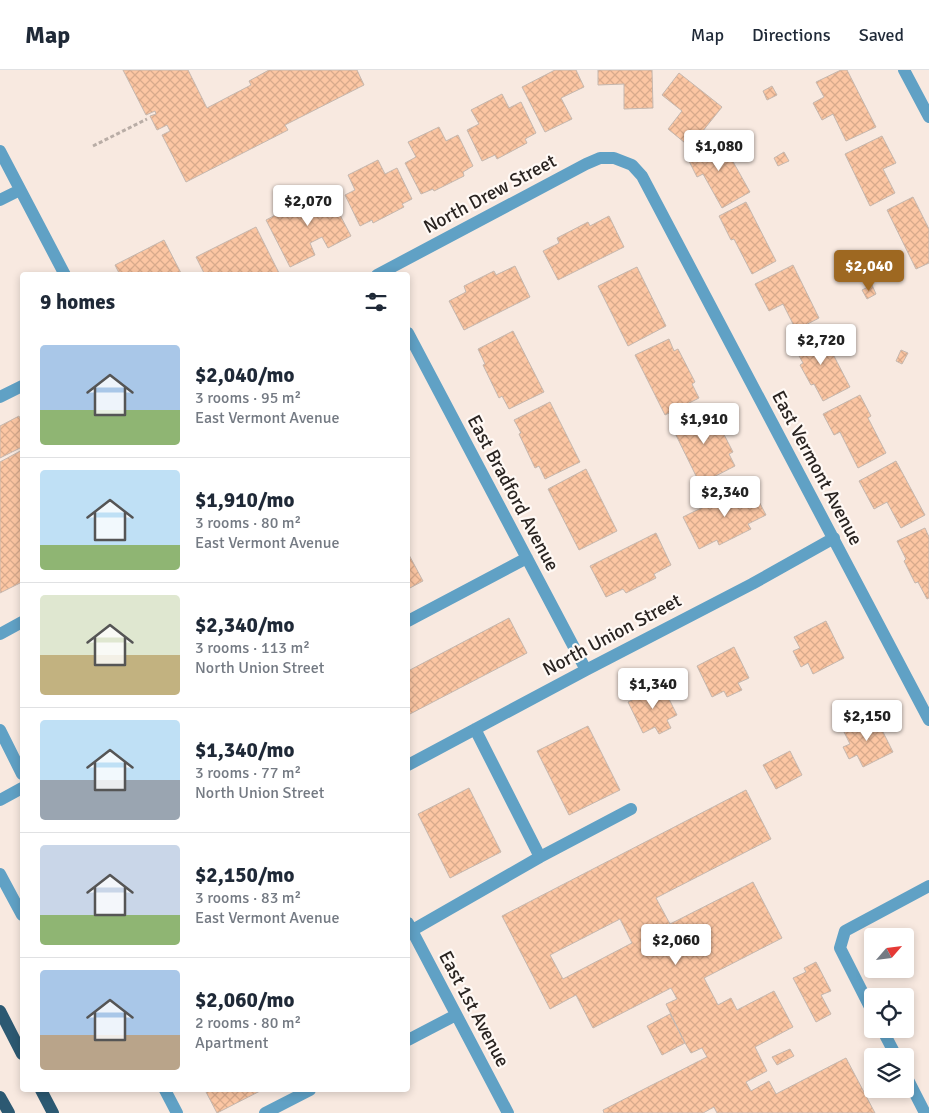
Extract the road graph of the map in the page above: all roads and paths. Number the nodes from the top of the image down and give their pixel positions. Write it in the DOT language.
graph roads {
  1 [pos="904,70"];
  2 [pos="929,117"];
  3 [pos="148,119"];
  4 [pos="93,146"];
  5 [pos="0,152"];
  6 [pos="623,160"];
  7 [pos="20,190"];
  8 [pos="0,200"];
  9 [pos="63,272"];
  10 [pos="383,272"];
  11 [pos="410,337"];
  12 [pos="20,387"];
  13 [pos="0,397"];
  14 [pos="834,538"];
  15 [pos="527,558"];
  16 [pos="410,620"];
  17 [pos="20,623"];
  18 [pos="0,634"];
  19 [pos="586,670"];
  20 [pos="929,720"];
  21 [pos="476,729"];
  22 [pos="0,730"];
  23 [pos="410,764"];
  24 [pos="20,770"];
  25 [pos="20,789"];
  26 [pos="0,800"];
  27 [pos="632,809"];
  28 [pos="540,857"];
  29 [pos="0,874"];
  30 [pos="929,886"];
  31 [pos="20,911"];
  32 [pos="410,926"];
  33 [pos="410,929"];
  34 [pos="864,995"];
  35 [pos="0,1011"];
  36 [pos="456,1015"];
  37 [pos="410,1039"];
  38 [pos="20,1050"];
  39 [pos="42,1092"];
  40 [pos="166,1092"];
  41 [pos="306,1092"];
  42 [pos="914,1092"];
  43 [pos="0,1097"];
  44 [pos="9,1113"];
  45 [pos="53,1113"];
  46 [pos="177,1113"];
  47 [pos="265,1113"];
  48 [pos="508,1113"];
  49 [pos="925,1113"];
  1 -- 2 [label="street"];
  3 -- 4 [label="path"];
  5 -- 7 [label="street"];
  6 -- 10 [label="street, North Drew Street"];
  6 -- 14 [label="street, East Vermont Avenue"];
  7 -- 8 [label="street"];
  7 -- 9 [label="street"];
  11 -- 15 [label="street, East Bradford Avenue"];
  12 -- 13 [label="street"];
  14 -- 19 [label="street, North Union Street"];
  14 -- 20 [label="street, East Vermont Avenue"];
  15 -- 16 [label="street"];
  15 -- 19 [label="street, East Bradford Avenue"];
  17 -- 18 [label="street"];
  19 -- 21 [label="street, North Union Street"];
  21 -- 23 [label="street, North Union Street"];
  21 -- 28 [label="street"];
  22 -- 24 [label="street"];
  25 -- 26 [label="street"];
  27 -- 28 [label="street"];
  28 -- 32 [label="street"];
  29 -- 31 [label="street"];
  30 -- 34 [label="street"];
  33 -- 36 [label="street, East 1st Avenue"];
  35 -- 38 [label="main road"];
  36 -- 37 [label="street"];
  36 -- 48 [label="street, East 1st Avenue"];
  39 -- 45 [label="main road"];
  40 -- 46 [label="street"];
  41 -- 47 [label="street"];
  42 -- 49 [label="street"];
  43 -- 44 [label="main road"];
}
